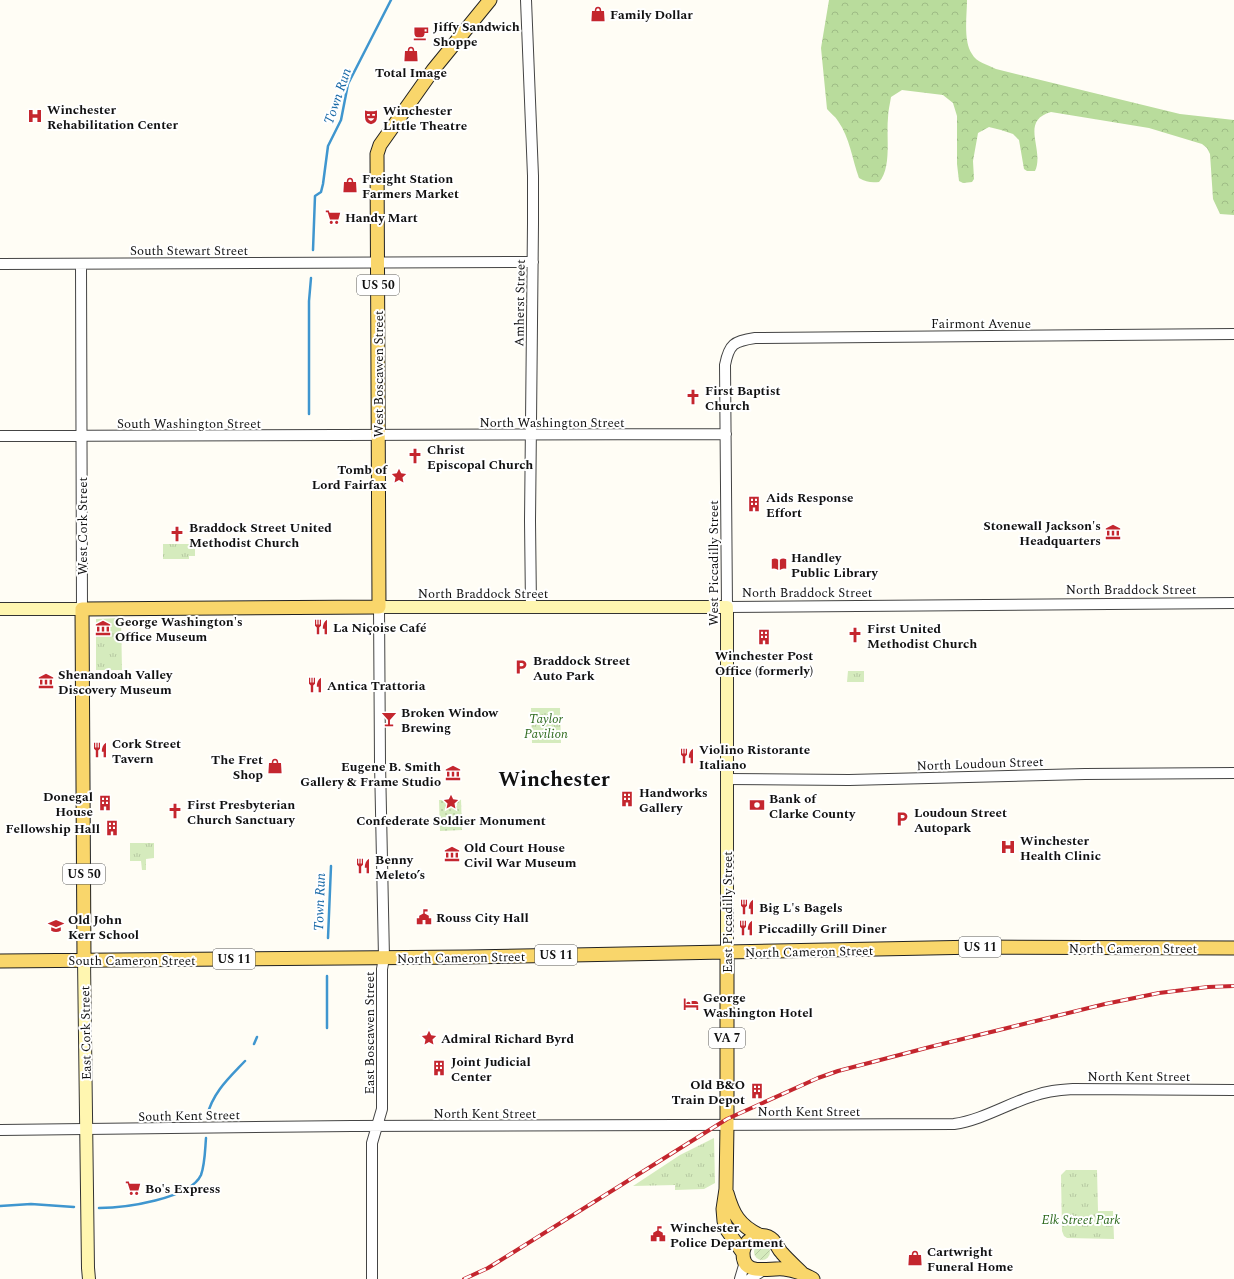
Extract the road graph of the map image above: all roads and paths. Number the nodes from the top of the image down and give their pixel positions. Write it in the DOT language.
graph roads {
  1 [pos="526,0"];
  2 [pos="489,1"];
  3 [pos="378,262"];
  4 [pos="533,262"];
  5 [pos="0,264"];
  6 [pos="81,264"];
  7 [pos="1234,334"];
  8 [pos="731,347"];
  9 [pos="726,434"];
  10 [pos="378,435"];
  11 [pos="0,436"];
  12 [pos="81,436"];
  13 [pos="531,436"];
  14 [pos="1234,603"];
  15 [pos="727,606"];
  16 [pos="379,607"];
  17 [pos="531,607"];
  18 [pos="0,609"];
  19 [pos="82,609"];
  20 [pos="1234,773"];
  21 [pos="727,779"];
  22 [pos="381,785"];
  23 [pos="84,788"];
  24 [pos="1234,948"];
  25 [pos="727,952"];
  26 [pos="384,958"];
  27 [pos="0,960"];
  28 [pos="84,960"];
  29 [pos="1234,1090"];
  30 [pos="727,1125"];
  31 [pos="378,1126"];
  32 [pos="87,1129"];
  33 [pos="0,1130"];
  34 [pos="726,1189"];
  35 [pos="760,1235"];
  36 [pos="778,1249"];
  37 [pos="744,1258"];
  38 [pos="766,1270"];
  39 [pos="807,1276"];
  40 [pos="89,1279"];
  41 [pos="372,1279"];
  42 [pos="740,1279"];
  43 [pos="750,1279"];
  1 -- 4 [label="street, Amherst Street"];
  2 -- 3 [label="main road, West Boscawen Street / US 50"];
  3 -- 4 [label="street, South Stewart Street"];
  3 -- 6 [label="street, South Stewart Street"];
  3 -- 10 [label="main road, West Boscawen Street / US 50"];
  4 -- 13 [label="street, Amherst Street"];
  5 -- 6 [label="street, South Stewart Street"];
  6 -- 12 [label="street, West Cork Street"];
  7 -- 8 [label="street, Fairmont Avenue"];
  8 -- 9 [label="street, West Piccadilly Street"];
  9 -- 13 [label="street, North Washington Street"];
  9 -- 15 [label="street, West Piccadilly Street"];
  10 -- 12 [label="street, South Washington Street"];
  10 -- 13 [label="street, North Washington Street"];
  10 -- 16 [label="main road, West Boscawen Street / US 50"];
  11 -- 12 [label="street, South Washington Street"];
  12 -- 19 [label="street, West Cork Street"];
  13 -- 17 [label="street, Amherst Street"];
  14 -- 15 [label="street, North Braddock Street"];
  15 -- 17 [label="main road, North Braddock Street"];
  15 -- 21 [label="main road, West Piccadilly Street"];
  16 -- 17 [label="main road, North Braddock Street"];
  16 -- 19 [label="main road"];
  16 -- 22 [label="street, West Boscawen Street"];
  18 -- 19 [label="main road"];
  19 -- 23 [label="main road, West Cork Street / US 50"];
  20 -- 21 [label="street, North Loudoun Street"];
  21 -- 25 [label="main road, East Piccadilly Street"];
  22 -- 26 [label="street, East Boscawen Street"];
  23 -- 28 [label="main road, East Cork Street / US 50"];
  24 -- 25 [label="main road, North Cameron Street / US 11"];
  25 -- 26 [label="main road, North Cameron Street / US 11"];
  25 -- 30 [label="main road, East Piccadilly Street / VA 7"];
  26 -- 28 [label="main road, South Cameron Street / US 11"];
  26 -- 31 [label="street, East Boscawen Street"];
  27 -- 28 [label="main road, South Cameron Street / US 11"];
  28 -- 32 [label="main road, East Cork Street"];
  29 -- 30 [label="street, North Kent Street"];
  30 -- 31 [label="street, North Kent Street"];
  30 -- 34 [label="main road, East Piccadilly Street / VA 7"];
  31 -- 32 [label="street, South Kent Street"];
  31 -- 41 [label="street, East Boscawen Street"];
  32 -- 33 [label="street, South Kent Street"];
  32 -- 40 [label="main road, East Cork Street"];
  34 -- 35 [label="main road, East Piccadilly Street / VA 7"];
  34 -- 37 [label="main road, East Piccadilly Street / VA 7"];
  35 -- 36 [label="main road, VA 7"];
  35 -- 37 [label="main road"];
  36 -- 38 [label="main road"];
  36 -- 39 [label="main road, VA 7"];
  37 -- 38 [label="main road, VA 7"];
  37 -- 42 [label="street"];
  38 -- 39 [label="main road, VA 7"];
  38 -- 43 [label="street"];
}
